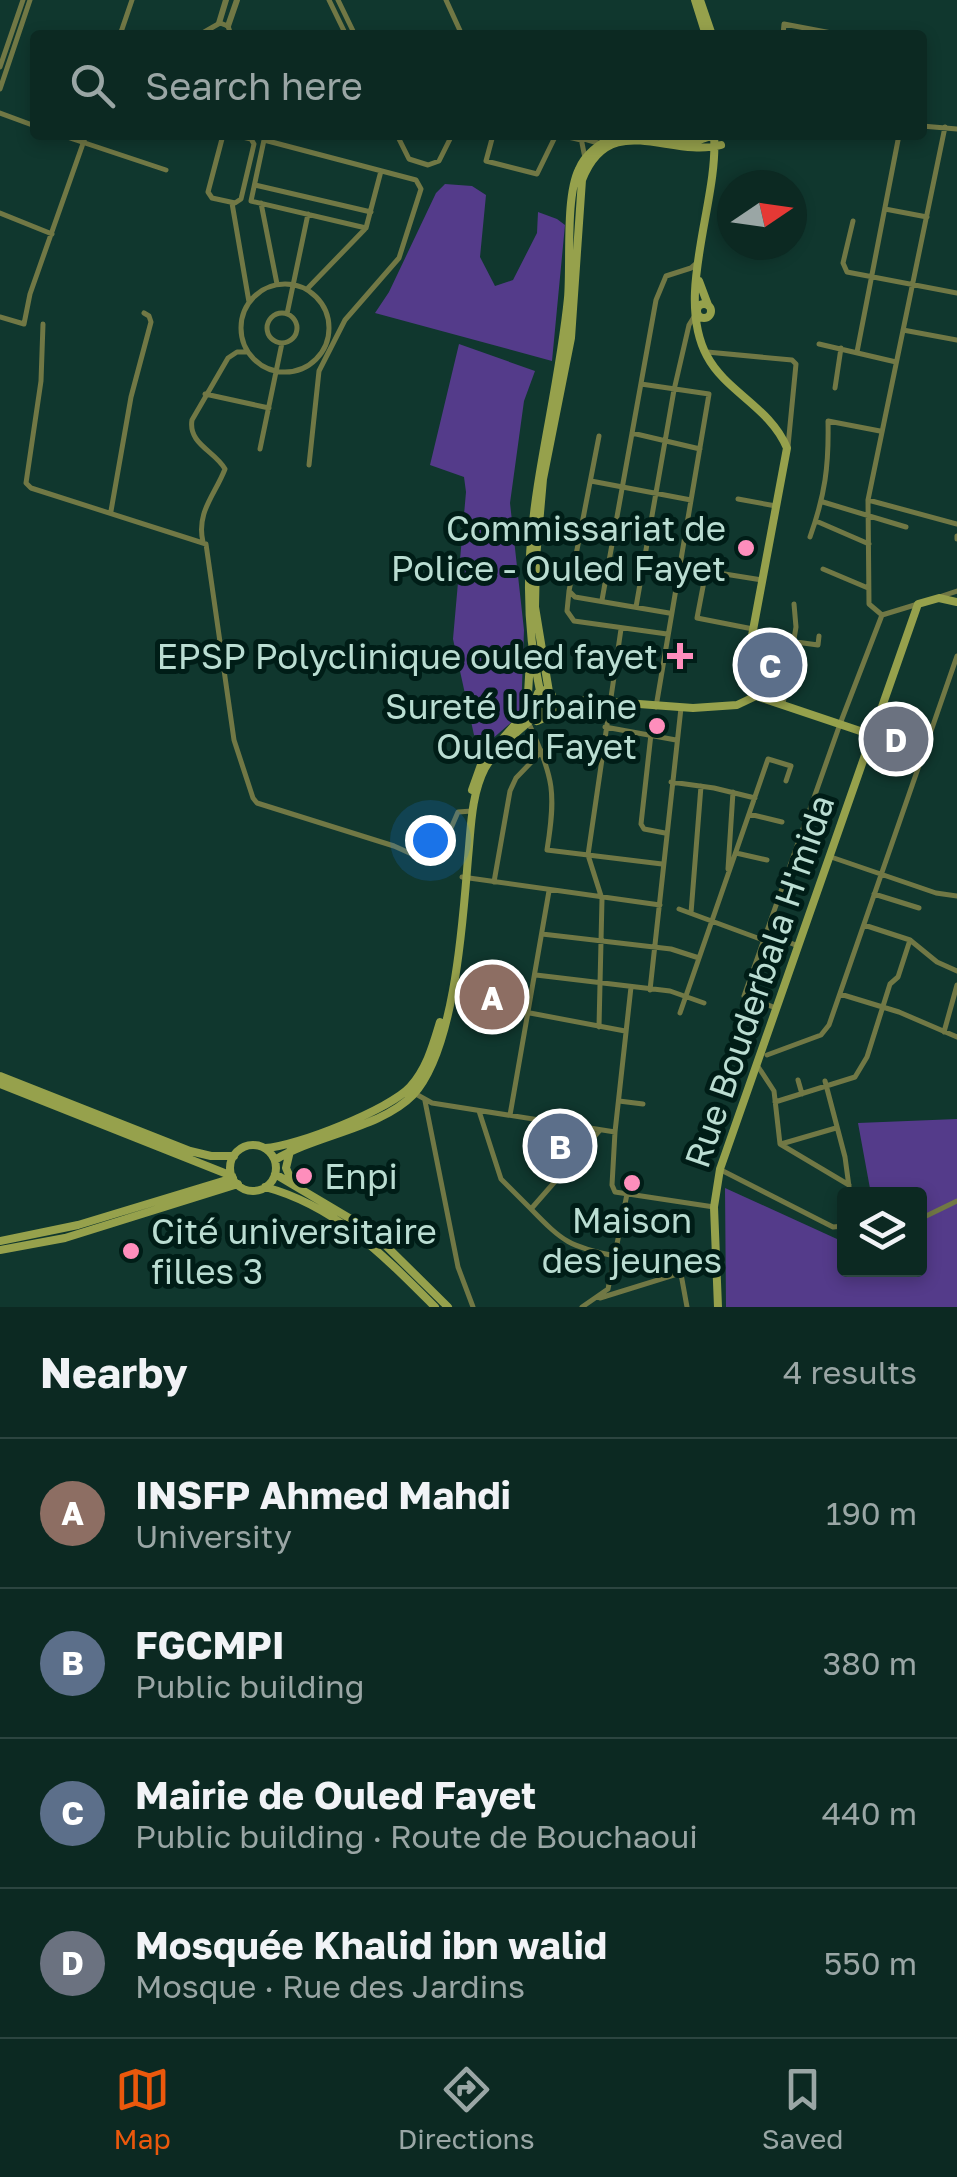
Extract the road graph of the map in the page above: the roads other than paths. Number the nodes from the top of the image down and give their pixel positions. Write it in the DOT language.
graph roads {
  1 [pos="26,0"];
  2 [pos="132,0"];
  3 [pos="226,0"];
  4 [pos="237,0"];
  5 [pos="329,0"];
  6 [pos="338,0"];
  7 [pos="446,0"];
  8 [pos="698,0"];
  9 [pos="219,23"];
  10 [pos="228,26"];
  11 [pos="122,30"];
  12 [pos="207,30"];
  13 [pos="229,30"];
  14 [pos="344,30"];
  15 [pos="353,30"];
  16 [pos="460,30"];
  17 [pos="707,30"];
  18 [pos="783,30"];
  19 [pos="816,30"];
  20 [pos="0,67"];
  21 [pos="0,90"];
  22 [pos="0,113"];
  23 [pos="30,124"];
  24 [pos="927,126"];
  25 [pos="945,127"];
  26 [pos="957,129"];
  27 [pos="75,140"];
  28 [pos="85,140"];
  29 [pos="222,140"];
  30 [pos="252,140"];
  31 [pos="400,140"];
  32 [pos="450,140"];
  33 [pos="492,140"];
  34 [pos="555,140"];
  35 [pos="582,140"];
  36 [pos="588,140"];
  37 [pos="609,140"];
  38 [pos="636,140"];
  39 [pos="656,140"];
  40 [pos="716,140"];
  41 [pos="722,140"];
  42 [pos="898,140"];
  43 [pos="84,143"];
  44 [pos="601,144"];
  45 [pos="718,146"];
  46 [pos="690,149"];
  47 [pos="585,160"];
  48 [pos="716,164"];
  49 [pos="166,170"];
  50 [pos="381,170"];
  51 [pos="255,185"];
  52 [pos="232,203"];
  53 [pos="261,204"];
  54 [pos="884,209"];
  55 [pos="0,212"];
  56 [pos="371,212"];
  57 [pos="308,214"];
  58 [pos="926,218"];
  59 [pos="853,221"];
  60 [pos="366,228"];
  61 [pos="52,234"];
  62 [pos="698,261"];
  63 [pos="872,278"];
  64 [pos="277,284"];
  65 [pos="293,284"];
  66 [pos="913,286"];
  67 [pos="308,288"];
  68 [pos="957,294"];
  69 [pos="249,302"];
  70 [pos="709,310"];
  71 [pos="697,312"];
  72 [pos="144,313"];
  73 [pos="287,314"];
  74 [pos="0,316"];
  75 [pos="43,324"];
  76 [pos="903,330"];
  77 [pos="957,340"];
  78 [pos="282,343"];
  79 [pos="820,344"];
  80 [pos="704,348"];
  81 [pos="842,348"];
  82 [pos="248,352"];
  83 [pos="858,352"];
  84 [pos="316,360"];
  85 [pos="896,362"];
  86 [pos="276,372"];
  87 [pos="319,372"];
  88 [pos="642,384"];
  89 [pos="835,388"];
  90 [pos="674,390"];
  91 [pos="205,394"];
  92 [pos="269,408"];
  93 [pos="881,431"];
  94 [pos="632,433"];
  95 [pos="599,436"];
  96 [pos="666,441"];
  97 [pos="787,448"];
  98 [pos="260,449"];
  99 [pos="700,450"];
  100 [pos="308,465"];
  101 [pos="591,481"];
  102 [pos="623,486"];
  103 [pos="657,493"];
  104 [pos="738,498"];
  105 [pos="692,500"];
  106 [pos="868,500"];
  107 [pos="823,502"];
  108 [pos="776,506"];
  109 [pos="111,511"];
  110 [pos="869,518"];
  111 [pos="816,521"];
  112 [pos="957,524"];
  113 [pos="906,527"];
  114 [pos="810,538"];
  115 [pos="204,542"];
  116 [pos="870,544"];
  117 [pos="824,569"];
  118 [pos="763,580"];
  119 [pos="868,588"];
  120 [pos="569,591"];
  121 [pos="957,591"];
  122 [pos="939,598"];
  123 [pos="602,600"];
  124 [pos="957,602"];
  125 [pos="794,604"];
  126 [pos="918,604"];
  127 [pos="636,607"];
  128 [pos="670,613"];
  129 [pos="882,616"];
  130 [pos="621,628"];
  131 [pos="753,632"];
  132 [pos="667,634"];
  133 [pos="530,635"];
  134 [pos="820,636"];
  135 [pos="792,642"];
  136 [pos="957,656"];
  137 [pos="546,692"];
  138 [pos="756,696"];
  139 [pos="535,702"];
  140 [pos="608,702"];
  141 [pos="571,704"];
  142 [pos="784,704"];
  143 [pos="656,707"];
  144 [pos="546,708"];
  145 [pos="681,708"];
  146 [pos="528,721"];
  147 [pos="877,723"];
  148 [pos="840,724"];
  149 [pos="605,727"];
  150 [pos="518,734"];
  151 [pos="652,734"];
  152 [pos="872,735"];
  153 [pos="677,740"];
  154 [pos="927,740"];
  155 [pos="868,746"];
  156 [pos="542,752"];
  157 [pos="920,760"];
  158 [pos="786,780"];
  159 [pos="671,782"];
  160 [pos="701,786"];
  161 [pos="733,792"];
  162 [pos="755,798"];
  163 [pos="471,811"];
  164 [pos="749,814"];
  165 [pos="782,822"];
  166 [pos="665,833"];
  167 [pos="736,852"];
  168 [pos="588,855"];
  169 [pos="830,857"];
  170 [pos="767,860"];
  171 [pos="662,864"];
  172 [pos="881,875"];
  173 [pos="464,877"];
  174 [pos="727,877"];
  175 [pos="494,882"];
  176 [pos="549,892"];
  177 [pos="874,894"];
  178 [pos="957,896"];
  179 [pos="602,899"];
  180 [pos="660,905"];
  181 [pos="918,908"];
  182 [pos="678,909"];
  183 [pos="691,913"];
  184 [pos="712,920"];
  185 [pos="864,925"];
  186 [pos="542,934"];
  187 [pos="764,937"];
  188 [pos="910,940"];
  189 [pos="600,941"];
  190 [pos="798,946"];
  191 [pos="657,947"];
  192 [pos="699,958"];
  193 [pos="957,971"];
  194 [pos="536,974"];
  195 [pos="600,985"];
  196 [pos="957,985"];
  197 [pos="631,987"];
  198 [pos="650,990"];
  199 [pos="840,994"];
  200 [pos="686,996"];
  201 [pos="704,1003"];
  202 [pos="882,1007"];
  203 [pos="776,1008"];
  204 [pos="530,1012"];
  205 [pos="680,1012"];
  206 [pos="599,1027"];
  207 [pos="626,1031"];
  208 [pos="944,1032"];
  209 [pos="957,1037"];
  210 [pos="761,1059"];
  211 [pos="0,1076"];
  212 [pos="798,1080"];
  213 [pos="0,1084"];
  214 [pos="825,1084"];
  215 [pos="412,1091"];
  216 [pos="802,1094"];
  217 [pos="425,1100"];
  218 [pos="620,1101"];
  219 [pos="775,1102"];
  220 [pos="643,1104"];
  221 [pos="479,1111"];
  222 [pos="510,1116"];
  223 [pos="836,1128"];
  224 [pos="600,1130"];
  225 [pos="615,1132"];
  226 [pos="780,1144"];
  227 [pos="265,1148"];
  228 [pos="290,1151"];
  229 [pos="234,1156"];
  230 [pos="275,1160"];
  231 [pos="200,1163"];
  232 [pos="720,1170"];
  233 [pos="275,1174"];
  234 [pos="234,1179"];
  235 [pos="205,1185"];
  236 [pos="849,1185"];
  237 [pos="265,1188"];
  238 [pos="296,1188"];
  239 [pos="627,1194"];
  240 [pos="957,1201"];
  241 [pos="714,1207"];
  242 [pos="530,1209"];
  243 [pos="927,1216"];
  244 [pos="837,1227"];
  245 [pos="0,1242"];
  246 [pos="0,1250"];
  247 [pos="615,1256"];
  248 [pos="716,1262"];
  249 [pos="681,1274"];
  250 [pos="597,1298"];
  251 [pos="435,1307"];
  252 [pos="448,1307"];
  253 [pos="473,1307"];
  254 [pos="582,1307"];
  255 [pos="686,1307"];
  256 [pos="718,1307"];
  1 -- 20 [label="street"];
  1 -- 21 [label="street"];
  2 -- 11 [label="street"];
  3 -- 9 [label="street"];
  4 -- 10 [label="street"];
  5 -- 14 [label="street"];
  6 -- 15 [label="street"];
  7 -- 16 [label="street"];
  8 -- 17 [label="main road"];
  9 -- 10 [label="street"];
  9 -- 12 [label="street"];
  10 -- 13 [label="street"];
  18 -- 19 [label="street"];
  22 -- 23 [label="street"];
  24 -- 25 [label="street"];
  25 -- 26 [label="street"];
  25 -- 58 [label="street"];
  27 -- 43 [label="street"];
  28 -- 43 [label="street"];
  29 -- 52 [label="street"];
  30 -- 52 [label="street"];
  31 -- 32 [label="street"];
  33 -- 34 [label="street"];
  35 -- 47 [label="street"];
  36 -- 44 [label="street"];
  37 -- 44 [label="main road"];
  38 -- 137 [label="main road"];
  39 -- 46 [label="main road"];
  40 -- 45 [label="main road"];
  41 -- 45 [label="main road"];
  42 -- 54 [label="street"];
  43 -- 49 [label="street"];
  43 -- 61 [label="street"];
  44 -- 47 [label="main road"];
  45 -- 46 [label="main road"];
  45 -- 48 [label="main road"];
  46 -- 48 [label="main road"];
  47 -- 133 [label="main road"];
  48 -- 62 [label="main road"];
  50 -- 51 [label="street"];
  50 -- 56 [label="street"];
  50 -- 87 [label="street"];
  51 -- 53 [label="street"];
  51 -- 56 [label="street"];
  52 -- 69 [label="street"];
  53 -- 57 [label="street"];
  53 -- 64 [label="street"];
  54 -- 58 [label="street"];
  54 -- 63 [label="street"];
  55 -- 61 [label="street"];
  56 -- 60 [label="street"];
  57 -- 60 [label="street"];
  57 -- 65 [label="street"];
  58 -- 66 [label="street"];
  59 -- 63 [label="street"];
  60 -- 67 [label="street"];
  61 -- 74 [label="street"];
  62 -- 70 [label="main road"];
  62 -- 71 [label="main road"];
  62 -- 88 [label="street"];
  63 -- 66 [label="street"];
  63 -- 83 [label="street"];
  64 -- 65 [label="street"];
  64 -- 69 [label="street"];
  65 -- 67 [label="street"];
  65 -- 73 [label="street"];
  66 -- 68 [label="street"];
  66 -- 76 [label="street"];
  67 -- 84 [label="street"];
  69 -- 82 [label="street"];
  70 -- 71 [label="main road"];
  70 -- 80 [label="main road"];
  71 -- 80 [label="main road"];
  71 -- 90 [label="street"];
  72 -- 109 [label="street"];
  73 -- 78 [label="street"];
  73 -- 78 [label="street"];
  75 -- 109 [label="street"];
  76 -- 77 [label="street"];
  76 -- 85 [label="street"];
  78 -- 86 [label="street"];
  79 -- 81 [label="street"];
  80 -- 97 [label="main road"];
  80 -- 97 [label="street"];
  81 -- 83 [label="street"];
  81 -- 89 [label="street"];
  82 -- 86 [label="street"];
  82 -- 91 [label="street"];
  83 -- 85 [label="street"];
  84 -- 86 [label="street"];
  84 -- 87 [label="street"];
  85 -- 93 [label="street"];
  86 -- 92 [label="street"];
  87 -- 100 [label="street"];
  88 -- 90 [label="street"];
  88 -- 94 [label="street"];
  90 -- 96 [label="street"];
  90 -- 99 [label="street"];
  91 -- 92 [label="street"];
  91 -- 115 [label="street"];
  92 -- 98 [label="street"];
  93 -- 106 [label="street"];
  93 -- 107 [label="street"];
  94 -- 96 [label="street"];
  94 -- 102 [label="street"];
  95 -- 101 [label="street"];
  96 -- 99 [label="street"];
  96 -- 103 [label="street"];
  97 -- 108 [label="main road"];
  99 -- 105 [label="street"];
  101 -- 102 [label="street"];
  101 -- 120 [label="street"];
  102 -- 103 [label="street"];
  102 -- 123 [label="street"];
  103 -- 105 [label="street"];
  103 -- 127 [label="street"];
  104 -- 108 [label="street"];
  105 -- 128 [label="street"];
  106 -- 110 [label="street"];
  106 -- 112 [label="street"];
  107 -- 110 [label="street"];
  107 -- 111 [label="street"];
  108 -- 118 [label="main road"];
  109 -- 115 [label="street"];
  110 -- 113 [label="street"];
  110 -- 116 [label="street"];
  111 -- 114 [label="street"];
  111 -- 116 [label="street"];
  115 -- 163 [label="street"];
  116 -- 119 [label="street"];
  117 -- 119 [label="street"];
  118 -- 131 [label="main road"];
  118 -- 131 [label="street"];
  119 -- 129 [label="street"];
  120 -- 123 [label="street"];
  120 -- 130 [label="street"];
  121 -- 122 [label="street"];
  122 -- 124 [label="main road"];
  122 -- 126 [label="main road"];
  123 -- 127 [label="street"];
  125 -- 135 [label="street"];
  126 -- 129 [label="street"];
  126 -- 147 [label="main road, Rue Bouderbala H'mida"];
  127 -- 128 [label="street"];
  128 -- 132 [label="street"];
  129 -- 148 [label="street"];
  130 -- 132 [label="street"];
  130 -- 140 [label="street"];
  131 -- 135 [label="street"];
  131 -- 138 [label="main road"];
  132 -- 143 [label="street"];
  133 -- 137 [label="main road"];
  133 -- 146 [label="main road"];
  134 -- 135 [label="street"];
  135 -- 142 [label="street"];
  136 -- 154 [label="street"];
  137 -- 139 [label="main road"];
  137 -- 141 [label="main road"];
  137 -- 144 [label="main road"];
  138 -- 142 [label="main road"];
  138 -- 145 [label="main road"];
  139 -- 144 [label="main road"];
  139 -- 146 [label="main road"];
  140 -- 141 [label="main road"];
  140 -- 143 [label="main road"];
  140 -- 149 [label="street"];
  141 -- 144 [label="main road"];
  141 -- 146 [label="main road"];
  142 -- 148 [label="main road"];
  143 -- 145 [label="main road"];
  144 -- 150 [label="main road"];
  145 -- 153 [label="street"];
  146 -- 150 [label="main road"];
  146 -- 156 [label="street"];
  146 -- 163 [label="main road"];
  147 -- 152 [label="main road, Rue Bouderbala H'mida"];
  147 -- 154 [label="street"];
  148 -- 152 [label="main road"];
  148 -- 187 [label="street"];
  149 -- 151 [label="street"];
  149 -- 168 [label="street"];
  150 -- 163 [label="main road"];
  151 -- 153 [label="street"];
  151 -- 166 [label="street"];
  152 -- 155 [label="main road, Rue Bouderbala H'mida"];
  153 -- 159 [label="street"];
  154 -- 157 [label="street"];
  155 -- 157 [label="street"];
  155 -- 169 [label="main road, Rue Bouderbala H'mida"];
  156 -- 168 [label="street"];
  156 -- 175 [label="street"];
  157 -- 172 [label="street"];
  158 -- 162 [label="street"];
  159 -- 160 [label="street"];
  159 -- 166 [label="street"];
  160 -- 161 [label="street"];
  160 -- 183 [label="street"];
  161 -- 162 [label="street"];
  161 -- 174 [label="street"];
  162 -- 164 [label="street"];
  163 -- 173 [label="main road"];
  164 -- 165 [label="street"];
  164 -- 167 [label="street"];
  166 -- 171 [label="street"];
  167 -- 170 [label="street"];
  167 -- 174 [label="street"];
  168 -- 171 [label="street"];
  168 -- 179 [label="street"];
  169 -- 172 [label="street"];
  169 -- 190 [label="main road, Rue Bouderbala H'mida"];
  171 -- 180 [label="street"];
  172 -- 177 [label="street"];
  172 -- 178 [label="street"];
  173 -- 175 [label="street"];
  173 -- 215 [label="main road"];
  174 -- 184 [label="street"];
  175 -- 176 [label="street"];
  176 -- 179 [label="street"];
  176 -- 186 [label="street"];
  177 -- 181 [label="street"];
  177 -- 185 [label="street"];
  179 -- 180 [label="street"];
  179 -- 189 [label="street"];
  180 -- 191 [label="street"];
  182 -- 183 [label="street"];
  183 -- 184 [label="street"];
  184 -- 187 [label="street"];
  184 -- 192 [label="street"];
  185 -- 188 [label="street"];
  185 -- 199 [label="street"];
  186 -- 189 [label="street"];
  186 -- 194 [label="street"];
  187 -- 190 [label="street"];
  187 -- 203 [label="street"];
  188 -- 193 [label="street"];
  188 -- 202 [label="street"];
  189 -- 191 [label="street"];
  189 -- 195 [label="street"];
  190 -- 203 [label="main road, Rue Bouderbala H'mida"];
  191 -- 192 [label="street"];
  191 -- 198 [label="street"];
  192 -- 200 [label="street"];
  194 -- 195 [label="street"];
  194 -- 204 [label="street"];
  195 -- 197 [label="street"];
  195 -- 206 [label="street"];
  196 -- 208 [label="street"];
  197 -- 198 [label="street"];
  197 -- 207 [label="street"];
  198 -- 200 [label="street"];
  199 -- 202 [label="street"];
  199 -- 210 [label="street"];
  200 -- 201 [label="street"];
  200 -- 205 [label="street"];
  202 -- 208 [label="street"];
  202 -- 214 [label="street"];
  203 -- 210 [label="main road, Rue Bouderbala H'mida"];
  204 -- 206 [label="street"];
  204 -- 222 [label="street"];
  206 -- 207 [label="street"];
  207 -- 218 [label="street"];
  208 -- 209 [label="street"];
  210 -- 219 [label="street"];
  210 -- 232 [label="main road, Rue Bouderbala H'mida"];
  211 -- 229 [label="main road"];
  212 -- 216 [label="street"];
  213 -- 231 [label="main road"];
  214 -- 216 [label="street"];
  214 -- 223 [label="street"];
  215 -- 217 [label="street"];
  215 -- 227 [label="main road"];
  215 -- 228 [label="main road"];
  216 -- 219 [label="street"];
  217 -- 221 [label="street"];
  217 -- 253 [label="street"];
  218 -- 220 [label="street"];
  218 -- 225 [label="street"];
  219 -- 226 [label="street"];
  221 -- 222 [label="street"];
  221 -- 242 [label="street"];
  222 -- 224 [label="street"];
  223 -- 226 [label="street"];
  223 -- 236 [label="street"];
  224 -- 225 [label="street"];
  224 -- 242 [label="street"];
  225 -- 239 [label="street"];
  226 -- 236 [label="street"];
  227 -- 229 [label="main road"];
  227 -- 230 [label="main road"];
  228 -- 230 [label="main road"];
  228 -- 238 [label="main road"];
  229 -- 234 [label="main road"];
  230 -- 233 [label="main road"];
  231 -- 234 [label="main road"];
  231 -- 235 [label="main road"];
  232 -- 241 [label="main road, Rue Bouderbala H'mida"];
  232 -- 244 [label="street"];
  233 -- 237 [label="main road"];
  233 -- 238 [label="main road"];
  234 -- 235 [label="main road"];
  234 -- 237 [label="main road"];
  234 -- 246 [label="main road"];
  235 -- 245 [label="main road"];
  237 -- 251 [label="main road"];
  238 -- 252 [label="main road"];
  239 -- 241 [label="street"];
  239 -- 247 [label="street"];
  240 -- 243 [label="street"];
  241 -- 248 [label="main road, Rue Bouderbala H'mida"];
  242 -- 247 [label="street"];
  247 -- 250 [label="street"];
  248 -- 249 [label="street"];
  248 -- 256 [label="main road, Rue Bouderbala H'mida"];
  249 -- 250 [label="street"];
  249 -- 255 [label="street"];
  250 -- 254 [label="street"];
}
